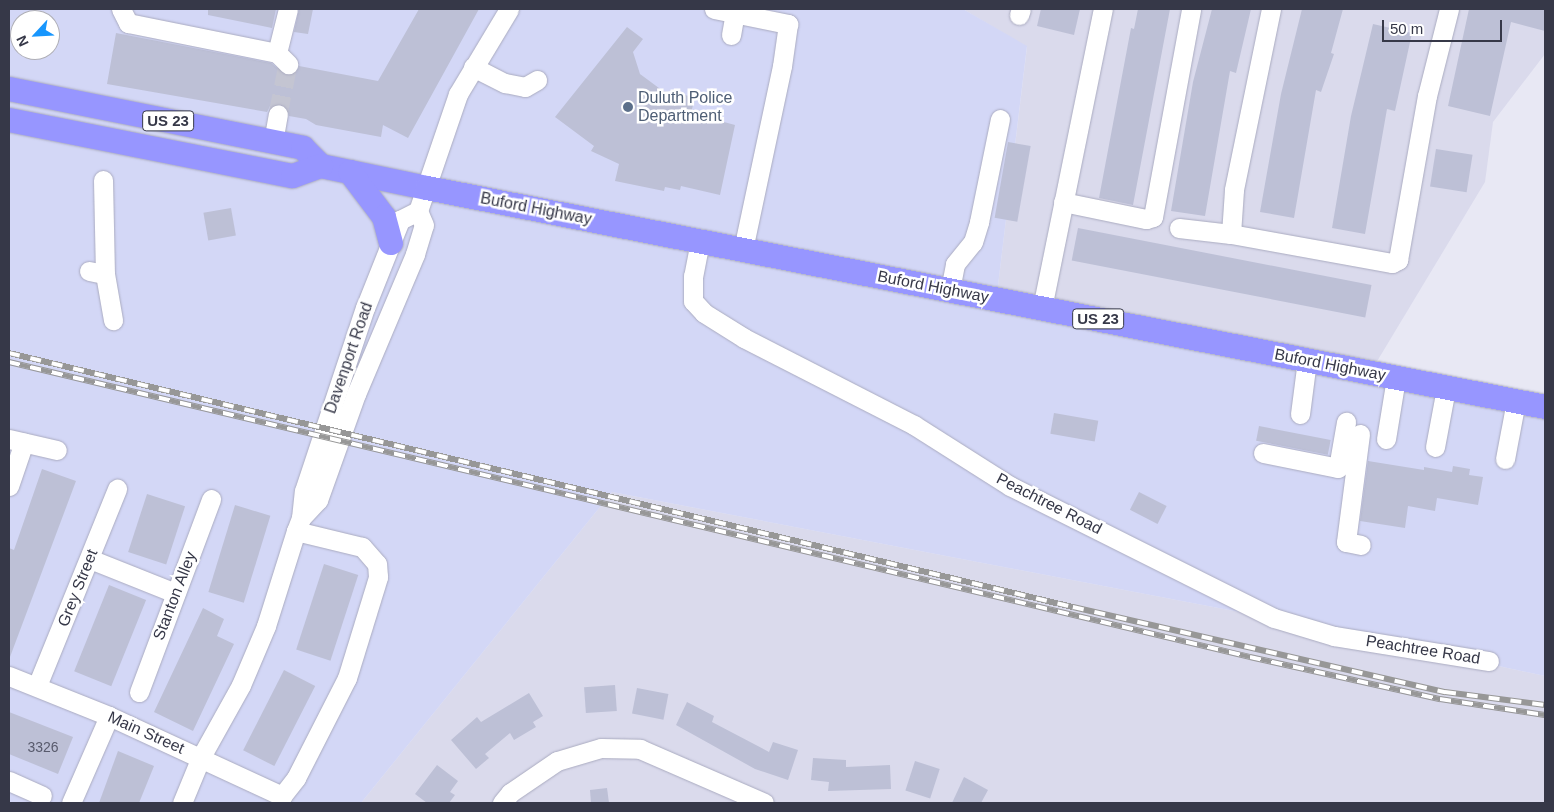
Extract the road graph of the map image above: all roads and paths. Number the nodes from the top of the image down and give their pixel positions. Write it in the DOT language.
graph roads {
  1 [pos="120,9"];
  2 [pos="288,9"];
  3 [pos="509,9"];
  4 [pos="714,9"];
  5 [pos="1103,9"];
  6 [pos="1191,9"];
  7 [pos="1271,9"];
  8 [pos="1449,9"];
  9 [pos="734,13"];
  10 [pos="731,35"];
  11 [pos="473,67"];
  12 [pos="537,80"];
  13 [pos="9,89"];
  14 [pos="57,99"];
  15 [pos="9,104"];
  16 [pos="278,114"];
  17 [pos="1000,119"];
  18 [pos="9,120"];
  19 [pos="272,142"];
  20 [pos="321,166"];
  21 [pos="350,172"];
  22 [pos="103,180"];
  23 [pos="426,188"];
  24 [pos="1063,202"];
  25 [pos="418,211"];
  26 [pos="1179,228"];
  27 [pos="1232,234"];
  28 [pos="700,241"];
  29 [pos="391,243"];
  30 [pos="743,249"];
  31 [pos="950,290"];
  32 [pos="1042,308"];
  33 [pos="113,320"];
  34 [pos="1307,360"];
  35 [pos="1396,378"];
  36 [pos="1446,388"];
  37 [pos="1516,401"];
  38 [pos="1545,407"];
  39 [pos="1300,414"];
  40 [pos="1346,422"];
  41 [pos="1360,434"];
  42 [pos="1386,439"];
  43 [pos="16,441"];
  44 [pos="1435,447"];
  45 [pos="57,450"];
  46 [pos="1263,453"];
  47 [pos="1505,459"];
  48 [pos="9,486"];
  49 [pos="117,490"];
  50 [pos="211,499"];
  51 [pos="298,525"];
  52 [pos="1361,545"];
  53 [pos="90,559"];
  54 [pos="175,593"];
  55 [pos="1489,661"];
  56 [pos="9,676"];
  57 [pos="37,686"];
  58 [pos="139,692"];
  59 [pos="109,716"];
  60 [pos="201,757"];
  61 [pos="9,781"];
  62 [pos="42,796"];
  63 [pos="283,800"];
  64 [pos="71,803"];
  65 [pos="182,803"];
  66 [pos="502,803"];
  67 [pos="764,803"];
  1 -- 2 [label="street"];
  3 -- 11 [label="street, Davenport Road"];
  4 -- 9 [label="street"];
  5 -- 24 [label="street"];
  6 -- 24 [label="street"];
  7 -- 27 [label="street"];
  8 -- 27 [label="street"];
  9 -- 10 [label="street"];
  9 -- 30 [label="street"];
  11 -- 12 [label="street"];
  11 -- 23 [label="street, Davenport Road"];
  13 -- 14 [label="main road, US 23"];
  14 -- 15 [label="main road"];
  14 -- 19 [label="main road, US 23"];
  16 -- 19 [label="street"];
  17 -- 31 [label="street"];
  18 -- 20 [label="main road, US 23"];
  19 -- 20 [label="main road, US 23"];
  20 -- 21 [label="main road, Buford Highway / US 23"];
  21 -- 23 [label="main road, Buford Highway / US 23"];
  21 -- 29 [label="main road"];
  22 -- 33 [label="street"];
  23 -- 25 [label="street, Davenport Road"];
  23 -- 28 [label="main road, Buford Highway / US 23"];
  24 -- 32 [label="street"];
  25 -- 29 [label="street, Davenport Road"];
  25 -- 51 [label="street, Davenport Road"];
  26 -- 27 [label="street"];
  28 -- 30 [label="main road, Buford Highway / US 23"];
  28 -- 55 [label="street, Peachtree Road"];
  29 -- 51 [label="street, Davenport Road"];
  30 -- 31 [label="main road, Buford Highway / US 23"];
  31 -- 32 [label="main road, Buford Highway / US 23"];
  32 -- 34 [label="main road, Buford Highway / US 23"];
  34 -- 35 [label="main road, Buford Highway / US 23"];
  34 -- 39 [label="street"];
  35 -- 36 [label="main road, Buford Highway / US 23"];
  35 -- 42 [label="street"];
  36 -- 37 [label="main road, Buford Highway / US 23"];
  36 -- 44 [label="street"];
  37 -- 38 [label="main road, Buford Highway / US 23"];
  37 -- 47 [label="street"];
  40 -- 46 [label="street"];
  41 -- 52 [label="street"];
  43 -- 45 [label="street"];
  43 -- 48 [label="street"];
  49 -- 53 [label="street, Grey Street"];
  50 -- 54 [label="street, Stanton Alley"];
  51 -- 60 [label="street, Davenport Road"];
  51 -- 63 [label="street"];
  53 -- 54 [label="street"];
  53 -- 57 [label="street, Grey Street"];
  54 -- 58 [label="street, Stanton Alley"];
  56 -- 57 [label="street, Main Street"];
  57 -- 59 [label="street, Main Street"];
  59 -- 60 [label="street, Main Street"];
  59 -- 64 [label="street"];
  60 -- 63 [label="street, Main Street"];
  60 -- 65 [label="street, Davenport Road"];
  61 -- 62 [label="street"];
  66 -- 67 [label="street"];
}
